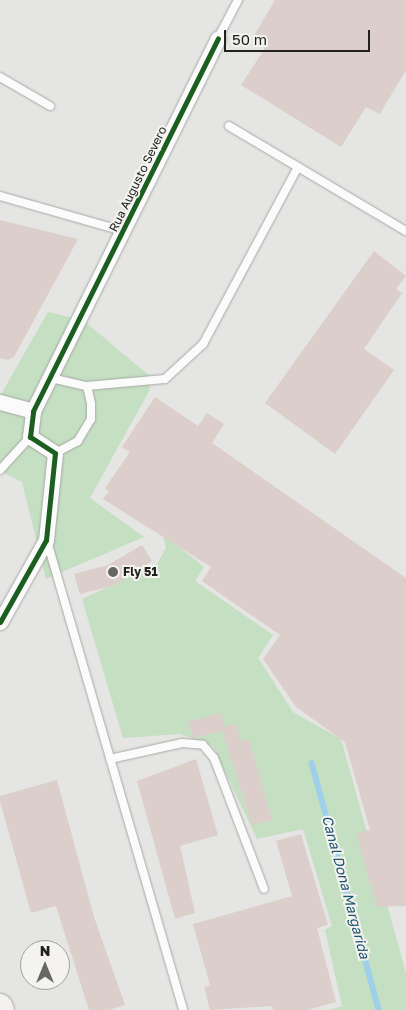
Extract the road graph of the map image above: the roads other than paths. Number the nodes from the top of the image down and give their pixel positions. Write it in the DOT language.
graph roads {
  1 [pos="238,0"];
  2 [pos="218,38"];
  3 [pos="0,77"];
  4 [pos="50,106"];
  5 [pos="229,126"];
  6 [pos="298,167"];
  7 [pos="0,196"];
  8 [pos="123,231"];
  9 [pos="406,231"];
  10 [pos="51,378"];
  11 [pos="86,386"];
  12 [pos="0,402"];
  13 [pos="33,411"];
  14 [pos="30,437"];
  15 [pos="55,453"];
  16 [pos="0,470"];
  17 [pos="46,540"];
  18 [pos="0,622"];
  19 [pos="110,759"];
  20 [pos="264,889"];
  21 [pos="0,1006"];
  22 [pos="2,1010"];
  23 [pos="183,1010"];
  1 -- 2 [label="lane"];
  2 -- 8 [label="street, Rua Augusto Severo"];
  3 -- 4 [label="lane"];
  5 -- 6 [label="lane"];
  6 -- 9 [label="lane"];
  6 -- 11 [label="lane"];
  7 -- 8 [label="lane"];
  8 -- 10 [label="street, Rua Augusto Severo"];
  10 -- 11 [label="lane"];
  10 -- 13 [label="street, Rua Augusto Severo"];
  11 -- 15 [label="lane"];
  12 -- 13 [label="street"];
  13 -- 14 [label="street, Rua Augusto Severo"];
  14 -- 15 [label="street"];
  14 -- 16 [label="lane"];
  15 -- 17 [label="street"];
  17 -- 18 [label="street"];
  17 -- 19 [label="lane"];
  19 -- 20 [label="lane"];
  19 -- 23 [label="lane"];
  21 -- 22 [label="main road"];
}
